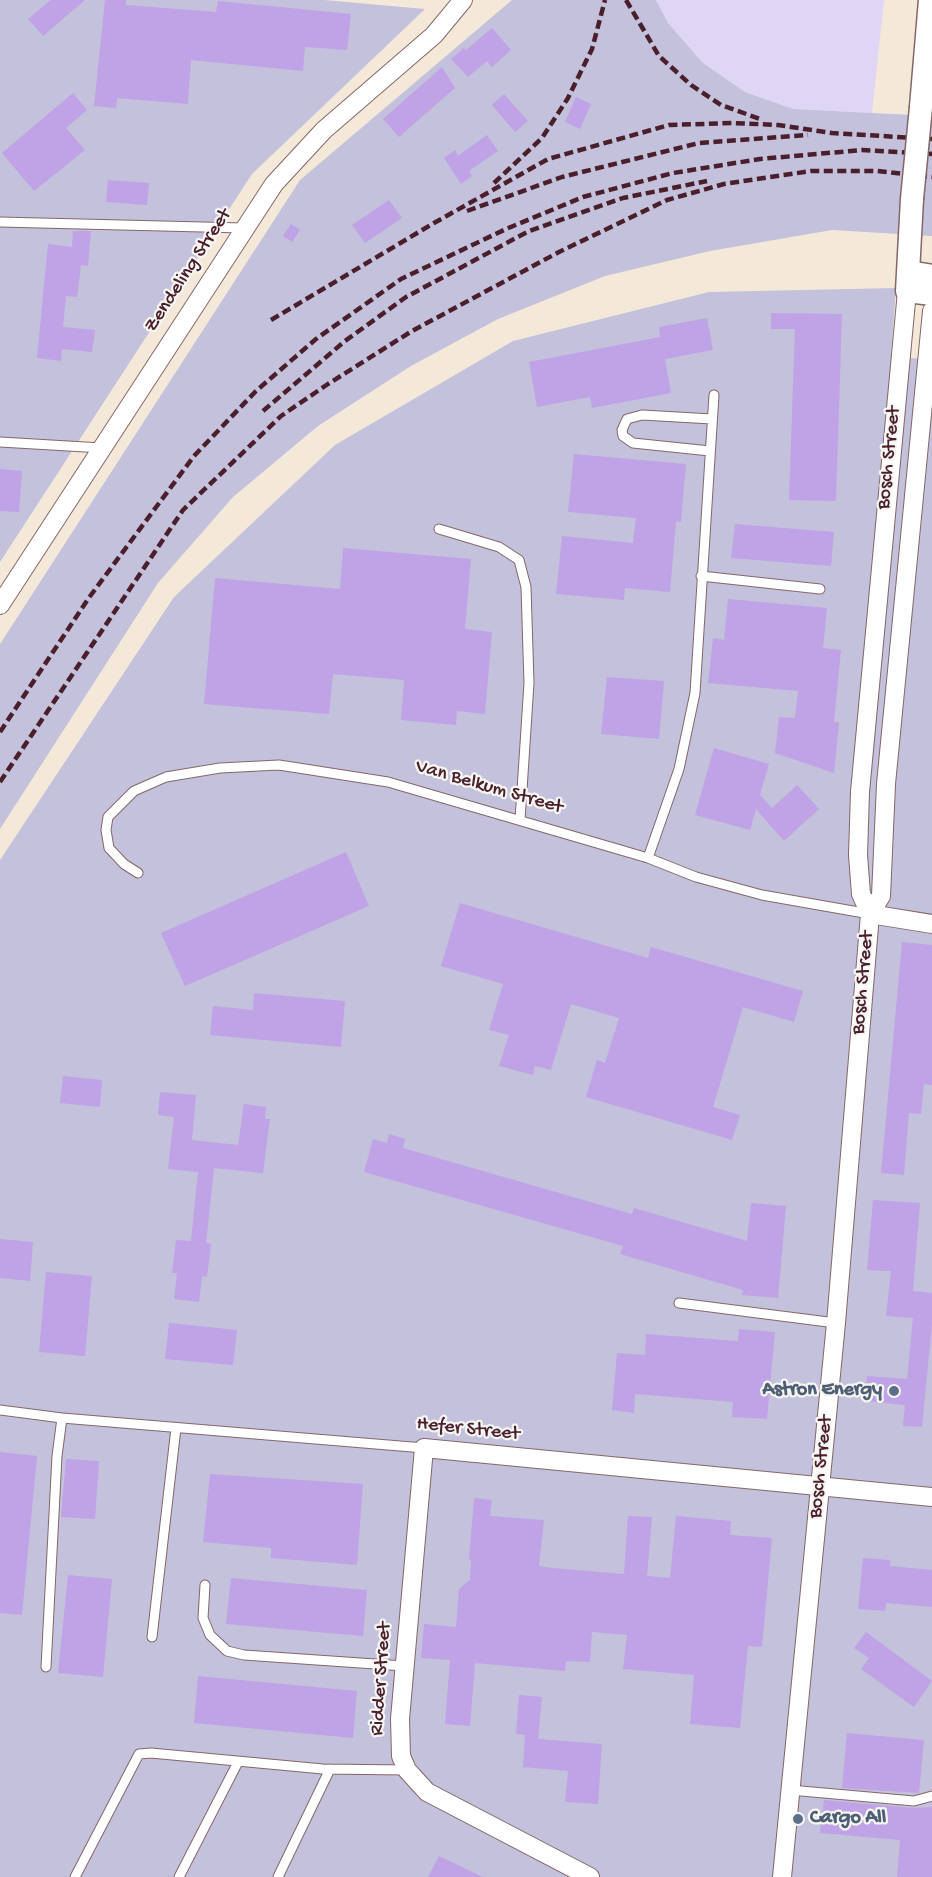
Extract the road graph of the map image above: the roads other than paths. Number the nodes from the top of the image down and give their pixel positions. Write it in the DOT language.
graph roads {
  1 [pos="463,0"];
  2 [pos="930,0"];
  3 [pos="0,222"];
  4 [pos="243,228"];
  5 [pos="932,276"];
  6 [pos="908,282"];
  7 [pos="932,294"];
  8 [pos="932,311"];
  9 [pos="714,395"];
  10 [pos="712,419"];
  11 [pos="0,442"];
  12 [pos="103,448"];
  13 [pos="710,451"];
  14 [pos="439,529"];
  15 [pos="701,576"];
  16 [pos="820,589"];
  17 [pos="0,605"];
  18 [pos="520,820"];
  19 [pos="648,858"];
  20 [pos="138,873"];
  21 [pos="870,914"];
  22 [pos="932,924"];
  23 [pos="679,1303"];
  24 [pos="836,1323"];
  25 [pos="0,1410"];
  26 [pos="62,1418"];
  27 [pos="176,1428"];
  28 [pos="424,1448"];
  29 [pos="820,1488"];
  30 [pos="932,1497"];
  31 [pos="205,1585"];
  32 [pos="152,1637"];
  33 [pos="404,1666"];
  34 [pos="46,1667"];
  35 [pos="238,1762"];
  36 [pos="330,1769"];
  37 [pos="406,1770"];
  38 [pos="790,1790"];
  39 [pos="932,1796"];
  40 [pos="75,1877"];
  41 [pos="179,1877"];
  42 [pos="278,1877"];
  43 [pos="590,1877"];
  44 [pos="782,1877"];
  1 -- 4 [label="street, Zendeling Street"];
  2 -- 6 [label="street, Bosch Street, bridge"];
  3 -- 4 [label="lane"];
  4 -- 12 [label="street, Zendeling Street"];
  5 -- 6 [label="street"];
  6 -- 7 [label="street"];
  6 -- 21 [label="street, Bosch Street"];
  8 -- 21 [label="street, Bosch Street"];
  9 -- 10 [label="lane"];
  10 -- 13 [label="lane"];
  10 -- 13 [label="lane"];
  11 -- 12 [label="lane"];
  12 -- 17 [label="street, Zendeling Street"];
  13 -- 15 [label="lane"];
  14 -- 18 [label="lane"];
  15 -- 16 [label="lane"];
  15 -- 19 [label="lane"];
  18 -- 19 [label="lane, Van Belkum Street"];
  18 -- 20 [label="lane, Van Belkum Street"];
  19 -- 21 [label="lane, Van Belkum Street"];
  21 -- 22 [label="street, Van Belkum Street"];
  21 -- 24 [label="street, Bosch Street"];
  23 -- 24 [label="lane"];
  24 -- 29 [label="street, Bosch Street"];
  25 -- 26 [label="lane, Hefer Street"];
  26 -- 27 [label="lane, Hefer Street"];
  26 -- 34 [label="lane"];
  27 -- 28 [label="lane, Hefer Street"];
  27 -- 32 [label="lane"];
  28 -- 29 [label="street, Hefer Street"];
  28 -- 33 [label="street, Ridder Street"];
  29 -- 30 [label="street, Hefer Street"];
  29 -- 38 [label="street, Bosch Street"];
  31 -- 33 [label="lane"];
  33 -- 37 [label="street, Ridder Street"];
  35 -- 36 [label="lane"];
  35 -- 40 [label="lane"];
  35 -- 41 [label="lane"];
  36 -- 37 [label="lane"];
  36 -- 42 [label="lane"];
  37 -- 43 [label="street"];
  38 -- 39 [label="lane"];
  38 -- 44 [label="street, Bosch Street"];
}
